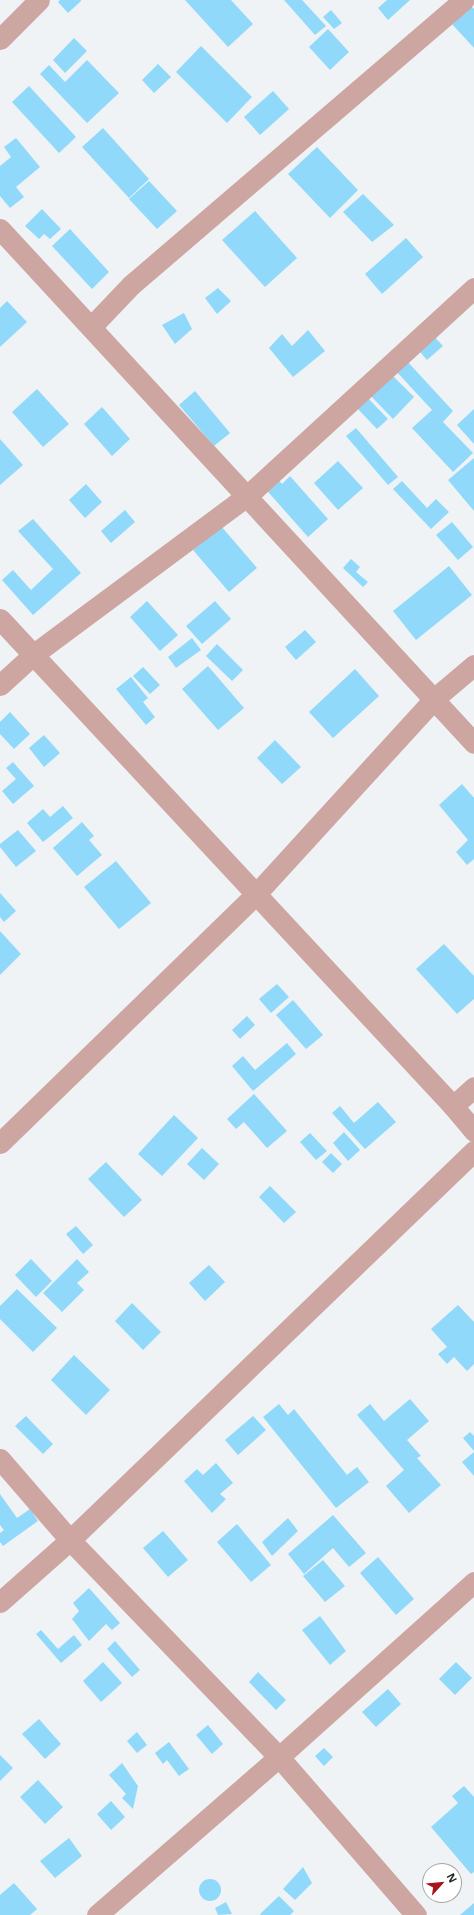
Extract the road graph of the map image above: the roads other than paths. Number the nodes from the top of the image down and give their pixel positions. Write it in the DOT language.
graph roads {
  1 [pos="39,0"];
  2 [pos="464,0"];
  3 [pos="0,39"];
  4 [pos="0,229"];
  5 [pos="474,288"];
  6 [pos="91,327"];
  7 [pos="247,496"];
  8 [pos="0,619"];
  9 [pos="34,654"];
  10 [pos="474,665"];
  11 [pos="0,685"];
  12 [pos="435,698"];
  13 [pos="474,743"];
  14 [pos="256,894"];
  15 [pos="474,1087"];
  16 [pos="453,1106"];
  17 [pos="474,1131"];
  18 [pos="0,1143"];
  19 [pos="474,1151"];
  20 [pos="0,1459"];
  21 [pos="70,1540"];
  22 [pos="474,1582"];
  23 [pos="0,1602"];
  24 [pos="279,1757"];
  25 [pos="97,1915"];
  26 [pos="416,1915"];
  1 -- 3 [label="street"];
  2 -- 6 [label="street"];
  4 -- 6 [label="street"];
  5 -- 7 [label="street"];
  6 -- 7 [label="street"];
  7 -- 9 [label="street"];
  7 -- 12 [label="street"];
  8 -- 9 [label="street"];
  9 -- 11 [label="street"];
  9 -- 14 [label="street"];
  10 -- 12 [label="street"];
  12 -- 13 [label="street"];
  12 -- 14 [label="street"];
  14 -- 16 [label="street"];
  14 -- 18 [label="street"];
  15 -- 16 [label="street"];
  16 -- 17 [label="street"];
  19 -- 21 [label="street"];
  20 -- 21 [label="street"];
  21 -- 23 [label="street"];
  21 -- 24 [label="street"];
  22 -- 24 [label="street"];
  24 -- 25 [label="street"];
  24 -- 26 [label="street"];
}
